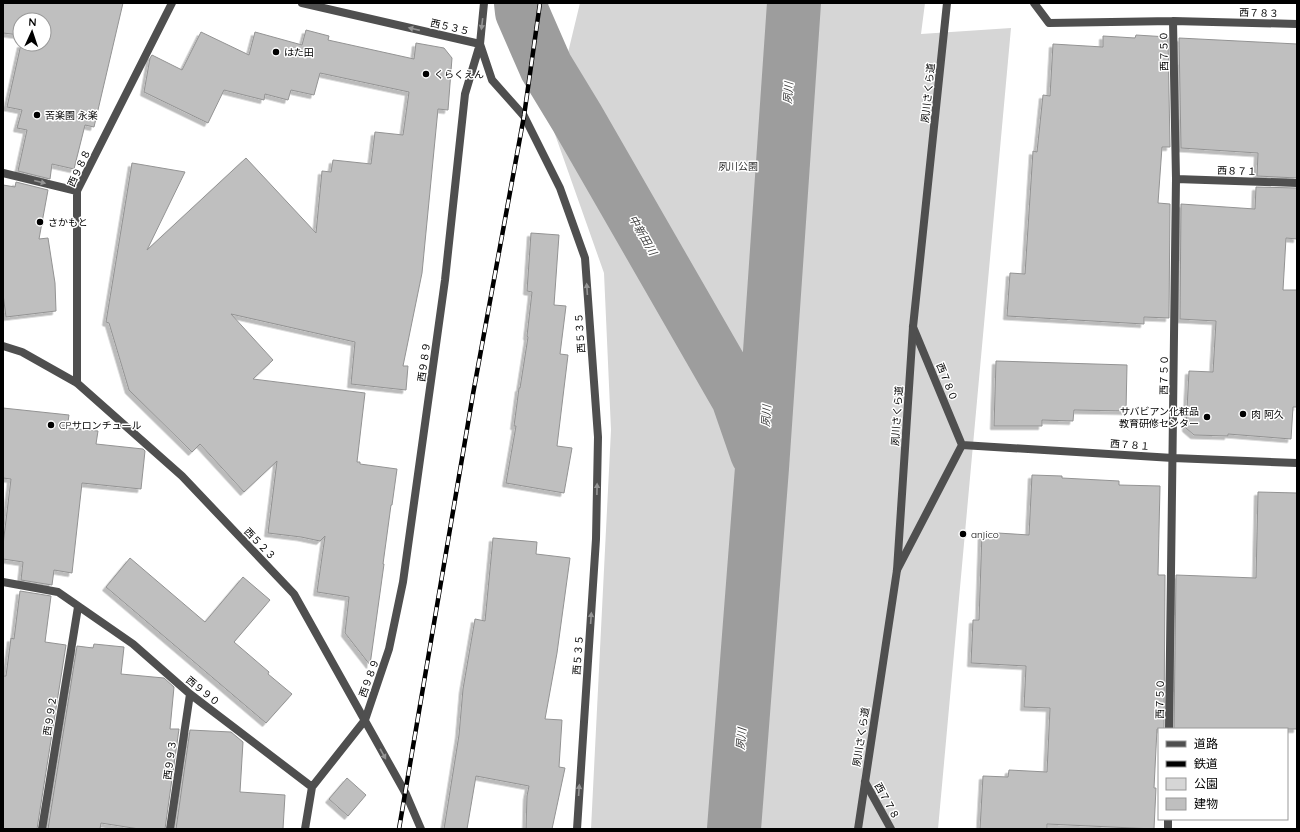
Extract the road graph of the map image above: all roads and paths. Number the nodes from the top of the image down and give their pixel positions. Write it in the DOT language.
graph roads {
  1 [pos="172,3"];
  2 [pos="302,3"];
  3 [pos="484,3"];
  4 [pos="947,3"];
  5 [pos="1034,3"];
  6 [pos="1173,20"];
  7 [pos="1297,24"];
  8 [pos="480,44"];
  9 [pos="3,173"];
  10 [pos="1176,179"];
  11 [pos="1297,183"];
  12 [pos="77,191"];
  13 [pos="913,327"];
  14 [pos="3,346"];
  15 [pos="77,383"];
  16 [pos="962,445"];
  17 [pos="1173,458"];
  18 [pos="1297,464"];
  19 [pos="897,570"];
  20 [pos="3,582"];
  21 [pos="78,607"];
  22 [pos="190,694"];
  23 [pos="365,720"];
  24 [pos="1169,728"];
  25 [pos="865,782"];
  26 [pos="312,787"];
  27 [pos="42,829"];
  28 [pos="170,829"];
  29 [pos="305,829"];
  30 [pos="422,829"];
  31 [pos="576,829"];
  32 [pos="858,829"];
  33 [pos="891,829"];
  1 -- 12 [label="street, 西９８８"];
  8 -- 2 [label="street, 西５３５, one-way"];
  3 -- 8 [label="street, 西９８９, one-way"];
  4 -- 13 [label="street, 夙川さくら道"];
  5 -- 6 [label="street, 西７８３"];
  6 -- 7 [label="street, 西７８３"];
  6 -- 10 [label="street, 西７５０"];
  8 -- 23 [label="street, 西９８９"];
  31 -- 8 [label="street, 西５３５, one-way"];
  9 -- 12 [label="street, one-way"];
  10 -- 11 [label="street, 西８７１"];
  10 -- 17 [label="street, 西７５０"];
  12 -- 15 [label="street, 西９８８"];
  13 -- 16 [label="street, 西７８０"];
  13 -- 19 [label="street, 夙川さくら道"];
  14 -- 15 [label="street, 西５２３"];
  15 -- 23 [label="street, 西５２３"];
  16 -- 17 [label="street, 西７８１"];
  16 -- 19 [label="street"];
  17 -- 18 [label="street, 西７８１"];
  17 -- 24 [label="street, 西７５０"];
  19 -- 25 [label="street, 夙川さくら道"];
  20 -- 21 [label="street, 西９９０"];
  21 -- 22 [label="street, 西９９０"];
  21 -- 27 [label="street, 西９９２"];
  22 -- 26 [label="street, 西９９０"];
  22 -- 28 [label="street, 西９９３"];
  23 -- 26 [label="street"];
  23 -- 30 [label="street, 西５２３, one-way"];
  25 -- 32 [label="street, 夙川さくら道"];
  25 -- 33 [label="street, 西７７８"];
  26 -- 29 [label="street"];
}
